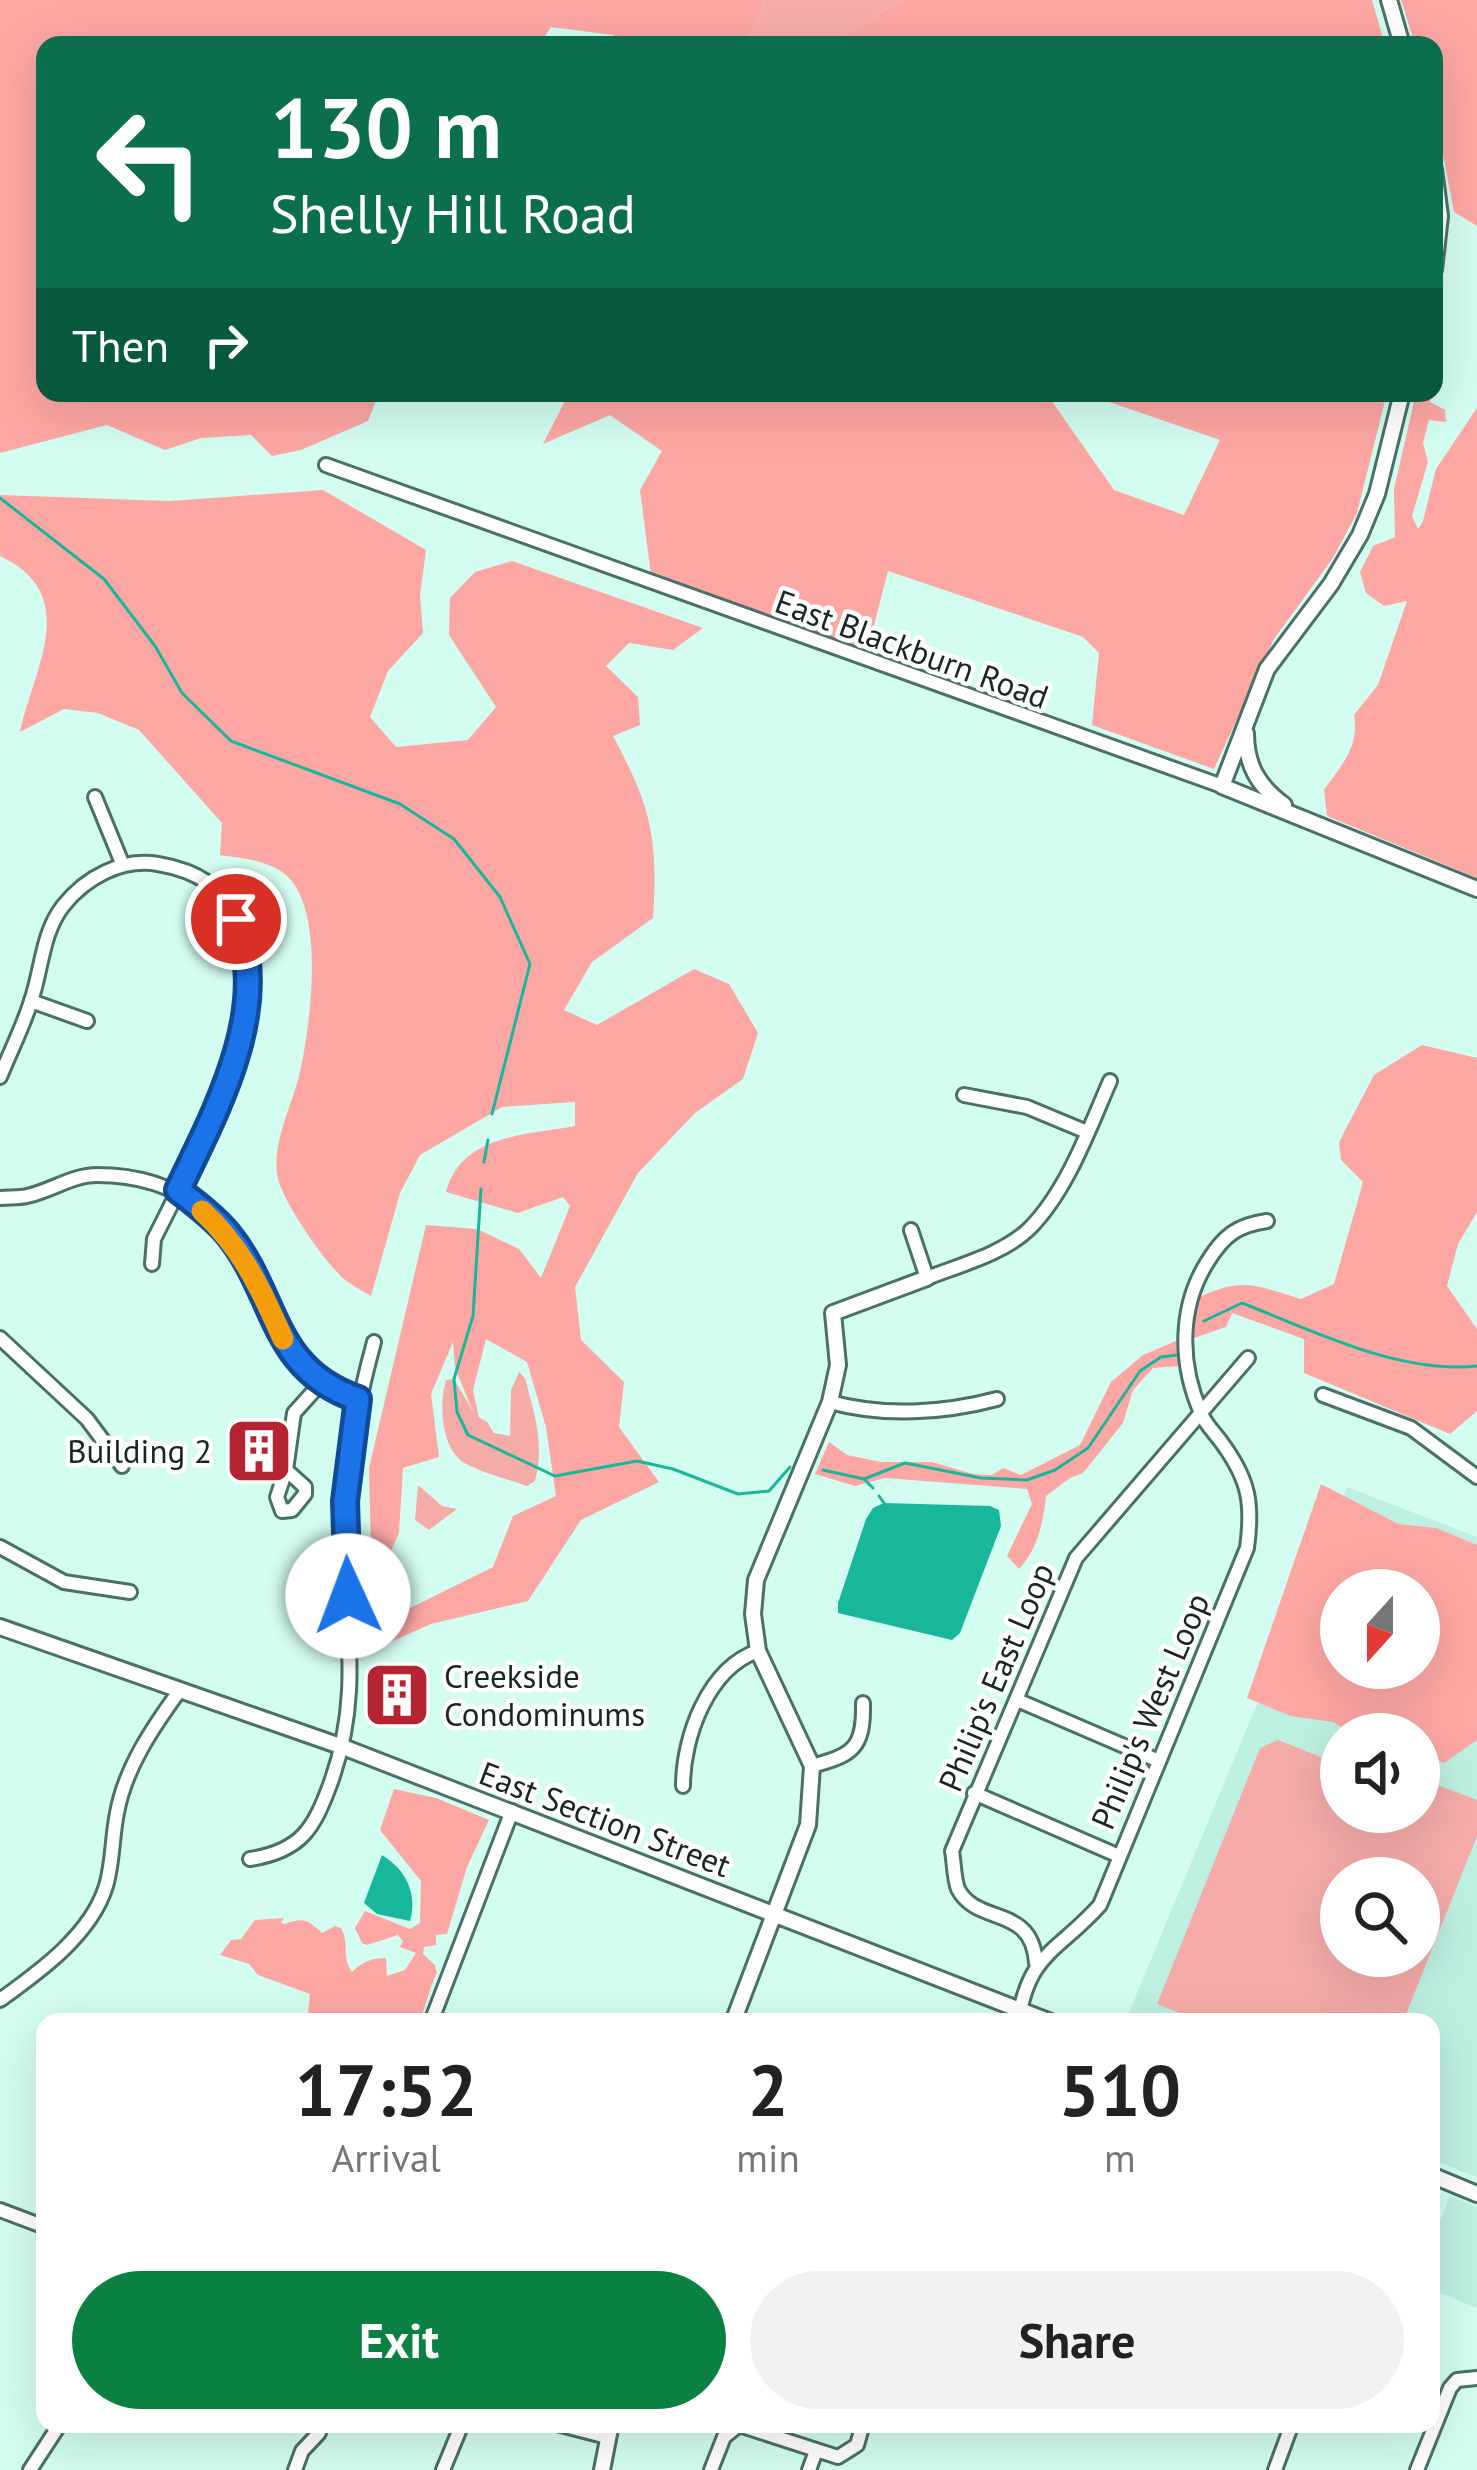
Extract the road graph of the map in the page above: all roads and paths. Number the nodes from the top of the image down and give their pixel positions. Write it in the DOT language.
graph roads {
  1 [pos="1389,0"];
  2 [pos="1399,36"];
  3 [pos="1400,402"];
  4 [pos="326,465"];
  5 [pos="1246,722"];
  6 [pos="1222,786"];
  7 [pos="95,797"];
  8 [pos="1304,819"];
  9 [pos="122,863"];
  10 [pos="1477,889"];
  11 [pos="32,1000"];
  12 [pos="87,1021"];
  13 [pos="0,1077"];
  14 [pos="1110,1081"];
  15 [pos="964,1095"];
  16 [pos="1088,1132"];
  17 [pos="178,1190"];
  18 [pos="0,1198"];
  19 [pos="1267,1221"];
  20 [pos="911,1230"];
  21 [pos="152,1264"];
  22 [pos="927,1278"];
  23 [pos="0,1338"];
  24 [pos="374,1342"];
  25 [pos="1248,1358"];
  26 [pos="322,1382"];
  27 [pos="1323,1395"];
  28 [pos="358,1399"];
  29 [pos="998,1399"];
  30 [pos="830,1402"];
  31 [pos="1201,1415"];
  32 [pos="122,1466"];
  33 [pos="286,1470"];
  34 [pos="1477,1477"];
  35 [pos="0,1547"];
  36 [pos="130,1592"];
  37 [pos="0,1627"];
  38 [pos="758,1651"];
  39 [pos="180,1690"];
  40 [pos="1017,1700"];
  41 [pos="863,1703"];
  42 [pos="343,1747"];
  43 [pos="1159,1761"];
  44 [pos="812,1766"];
  45 [pos="683,1786"];
  46 [pos="974,1793"];
  47 [pos="512,1811"];
  48 [pos="1119,1856"];
  49 [pos="250,1858"];
  50 [pos="774,1913"];
  51 [pos="1036,1963"];
  52 [pos="0,2000"];
  53 [pos="434,2013"];
  54 [pos="737,2013"];
  55 [pos="1012,2013"];
  56 [pos="1020,2013"];
  57 [pos="1440,2179"];
  58 [pos="1477,2194"];
  59 [pos="0,2210"];
  60 [pos="36,2224"];
  61 [pos="1477,2378"];
  62 [pos="1440,2413"];
  63 [pos="54,2433"];
  64 [pos="318,2433"];
  65 [pos="459,2433"];
  66 [pos="608,2433"];
  67 [pos="729,2433"];
  68 [pos="772,2433"];
  69 [pos="860,2433"];
  70 [pos="1289,2433"];
  71 [pos="1432,2433"];
  72 [pos="816,2451"];
  73 [pos="447,2467"];
  74 [pos="30,2470"];
  75 [pos="295,2470"];
  76 [pos="602,2470"];
  77 [pos="711,2470"];
  78 [pos="809,2470"];
  79 [pos="1275,2470"];
  80 [pos="1417,2470"];
  1 -- 2 [label="street"];
  3 -- 5 [label="street"];
  4 -- 6 [label="street, East Blackburn Road"];
  5 -- 6 [label="street"];
  5 -- 8 [label="street"];
  6 -- 8 [label="street, East Blackburn Road"];
  7 -- 9 [label="street"];
  8 -- 10 [label="street, East Blackburn Road"];
  9 -- 11 [label="street"];
  9 -- 17 [label="street"];
  11 -- 12 [label="street"];
  11 -- 13 [label="street"];
  14 -- 16 [label="street"];
  15 -- 16 [label="street"];
  16 -- 22 [label="street"];
  17 -- 18 [label="street"];
  17 -- 21 [label="street"];
  17 -- 26 [label="street"];
  19 -- 31 [label="street"];
  20 -- 22 [label="street"];
  22 -- 30 [label="street"];
  23 -- 32 [label="street"];
  24 -- 28 [label="street"];
  25 -- 31 [label="street, Philip's East Loop"];
  26 -- 28 [label="street"];
  26 -- 33 [label="street"];
  27 -- 34 [label="street"];
  28 -- 42 [label="street"];
  29 -- 30 [label="street"];
  30 -- 38 [label="street"];
  31 -- 40 [label="street, Philip's East Loop"];
  31 -- 43 [label="street, Philip's West Loop"];
  35 -- 36 [label="street"];
  37 -- 39 [label="street, East Section Street"];
  38 -- 44 [label="street"];
  38 -- 45 [label="street"];
  39 -- 42 [label="street, East Section Street"];
  39 -- 52 [label="street"];
  40 -- 43 [label="street"];
  40 -- 46 [label="street, Philip's East Loop"];
  41 -- 44 [label="street"];
  42 -- 47 [label="street, East Section Street"];
  42 -- 49 [label="street"];
  43 -- 48 [label="street, Philip's West Loop"];
  44 -- 50 [label="street"];
  46 -- 48 [label="street"];
  46 -- 51 [label="street, Philip's East Loop"];
  47 -- 50 [label="street, East Section Street"];
  47 -- 53 [label="street"];
  48 -- 51 [label="street, Philip's West Loop"];
  50 -- 54 [label="street"];
  50 -- 55 [label="street, East Section Street"];
  51 -- 56 [label="street"];
  57 -- 58 [label="street"];
  59 -- 60 [label="street"];
  61 -- 62 [label="street"];
  63 -- 74 [label="street"];
  64 -- 75 [label="street"];
  65 -- 73 [label="street"];
  66 -- 76 [label="street"];
  67 -- 77 [label="street"];
  68 -- 72 [label="street"];
  69 -- 72 [label="street"];
  70 -- 79 [label="street"];
  71 -- 80 [label="street"];
  72 -- 78 [label="street"];
}
